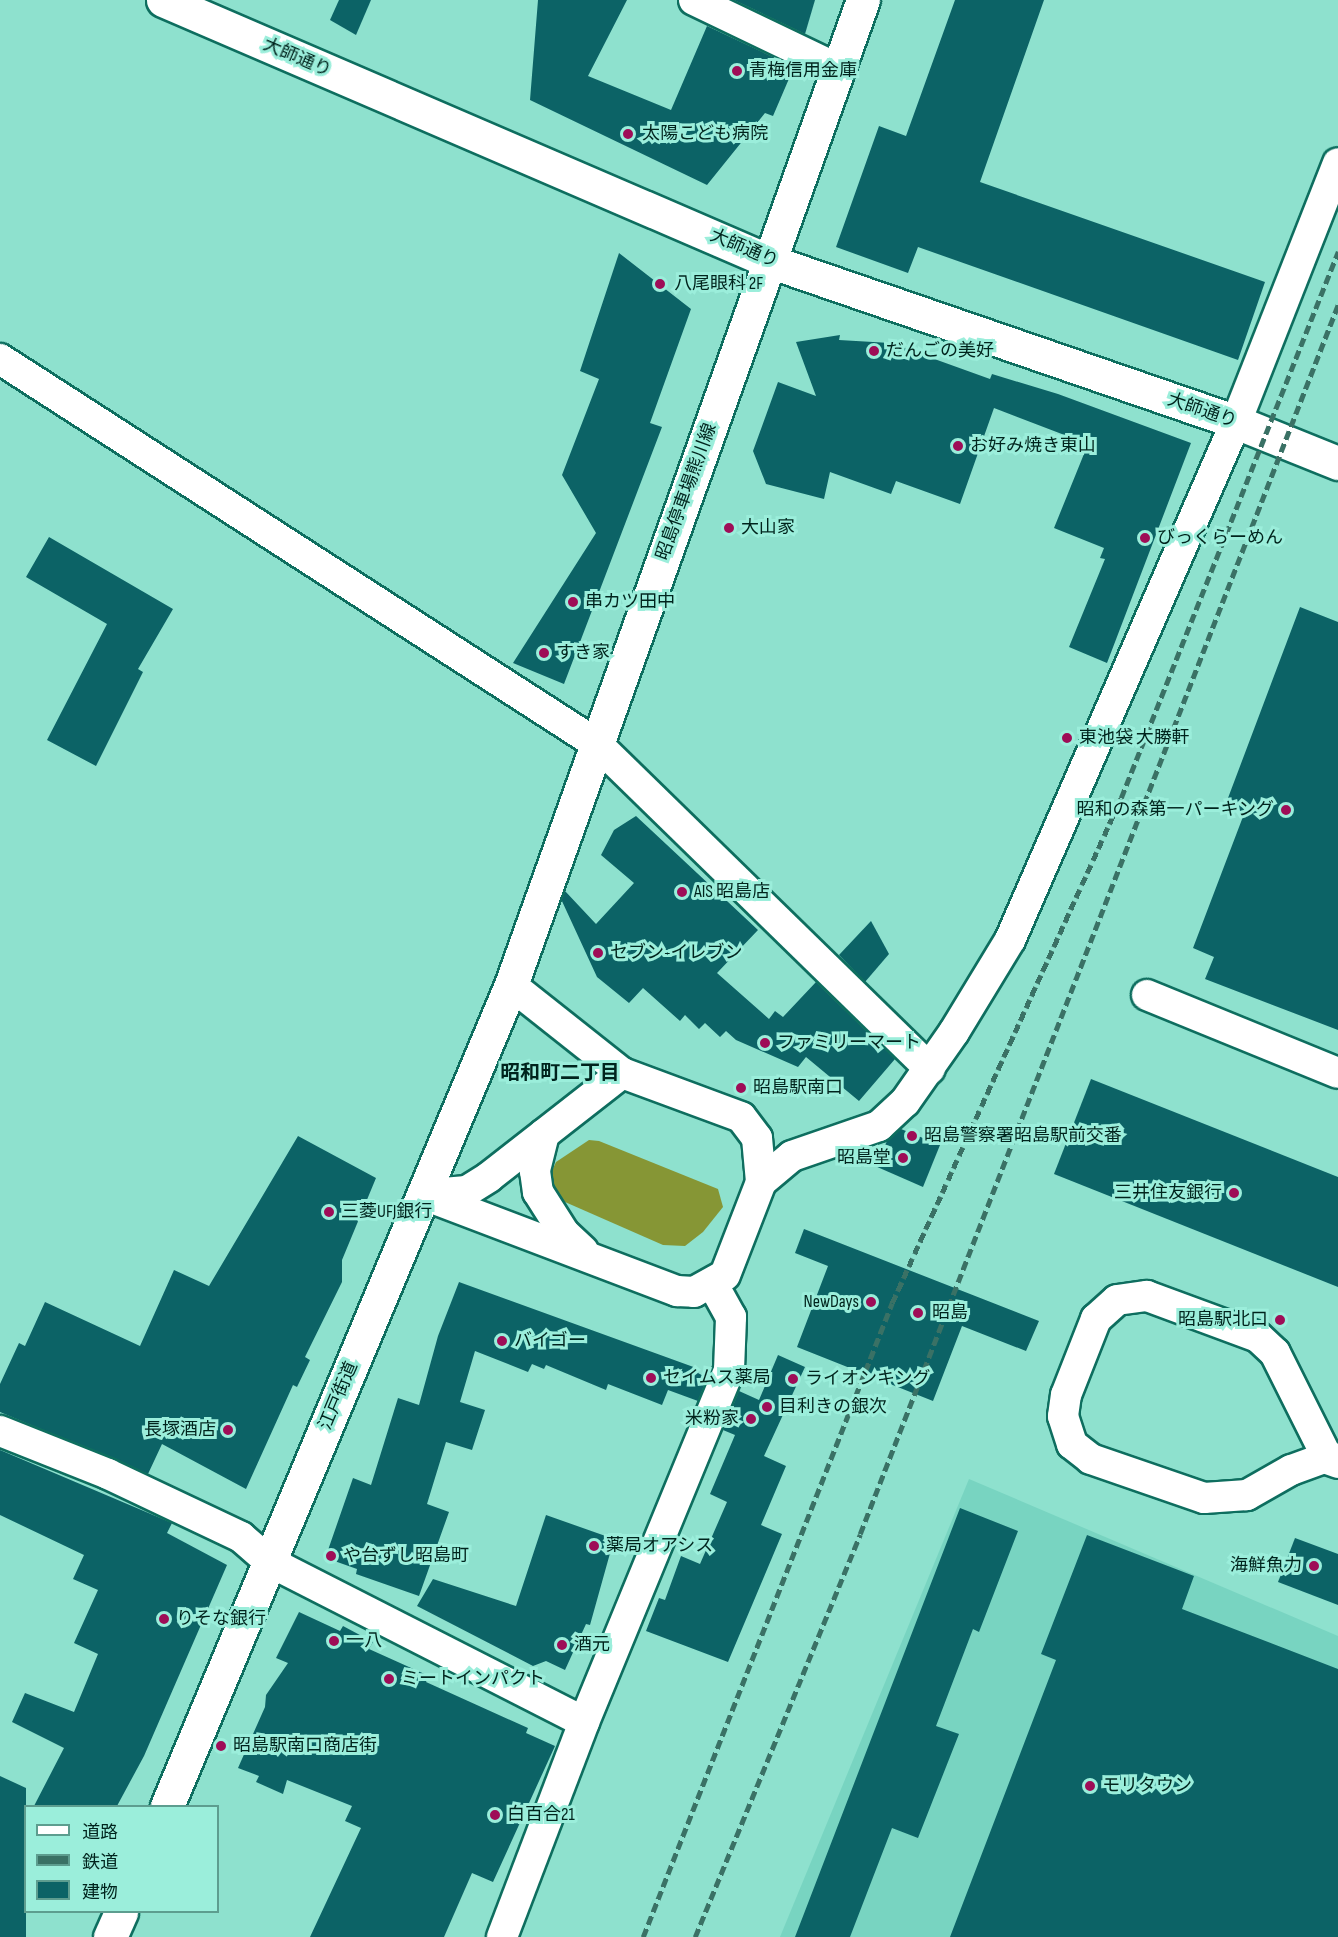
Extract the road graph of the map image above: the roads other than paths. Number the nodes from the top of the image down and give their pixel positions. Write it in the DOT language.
graph roads {
  1 [pos="694,0"];
  2 [pos="863,0"];
  3 [pos="169,1"];
  4 [pos="838,69"];
  5 [pos="1338,163"];
  6 [pos="769,261"];
  7 [pos="0,359"];
  8 [pos="1236,422"];
  9 [pos="1338,463"];
  10 [pos="597,744"];
  11 [pos="511,985"];
  12 [pos="1147,995"];
  13 [pos="930,1069"];
  14 [pos="622,1073"];
  15 [pos="1338,1073"];
  16 [pos="544,1134"];
  17 [pos="761,1182"];
  18 [pos="424,1194"];
  19 [pos="589,1258"];
  20 [pos="713,1284"];
  21 [pos="0,1431"];
  22 [pos="1333,1459"];
  23 [pos="270,1562"];
  24 [pos="584,1722"];
  25 [pos="167,1805"];
  26 [pos="120,1913"];
  27 [pos="110,1937"];
  28 [pos="502,1937"];
  1 -- 4 [label="street"];
  2 -- 4 [label="street, 昭島停車場熊川線"];
  3 -- 6 [label="street, 大師通り"];
  4 -- 6 [label="street, 昭島停車場熊川線"];
  5 -- 8 [label="street"];
  6 -- 8 [label="street, 大師通り"];
  6 -- 10 [label="street, 昭島停車場熊川線"];
  7 -- 10 [label="street"];
  8 -- 9 [label="street, 大師通り"];
  8 -- 13 [label="street"];
  10 -- 11 [label="street, 昭島停車場熊川線"];
  10 -- 13 [label="street"];
  11 -- 14 [label="street"];
  11 -- 18 [label="street, 江戸街道"];
  12 -- 15 [label="street"];
  13 -- 17 [label="street"];
  14 -- 16 [label="street"];
  14 -- 17 [label="street"];
  16 -- 18 [label="street"];
  16 -- 19 [label="street"];
  17 -- 20 [label="street"];
  18 -- 19 [label="street"];
  18 -- 23 [label="street, 江戸街道"];
  19 -- 20 [label="street"];
  20 -- 24 [label="street"];
  21 -- 23 [label="street"];
  22 -- 22 [label="street"];
  23 -- 24 [label="street"];
  23 -- 25 [label="street, 江戸街道"];
  24 -- 28 [label="street"];
  26 -- 27 [label="street"];
}
